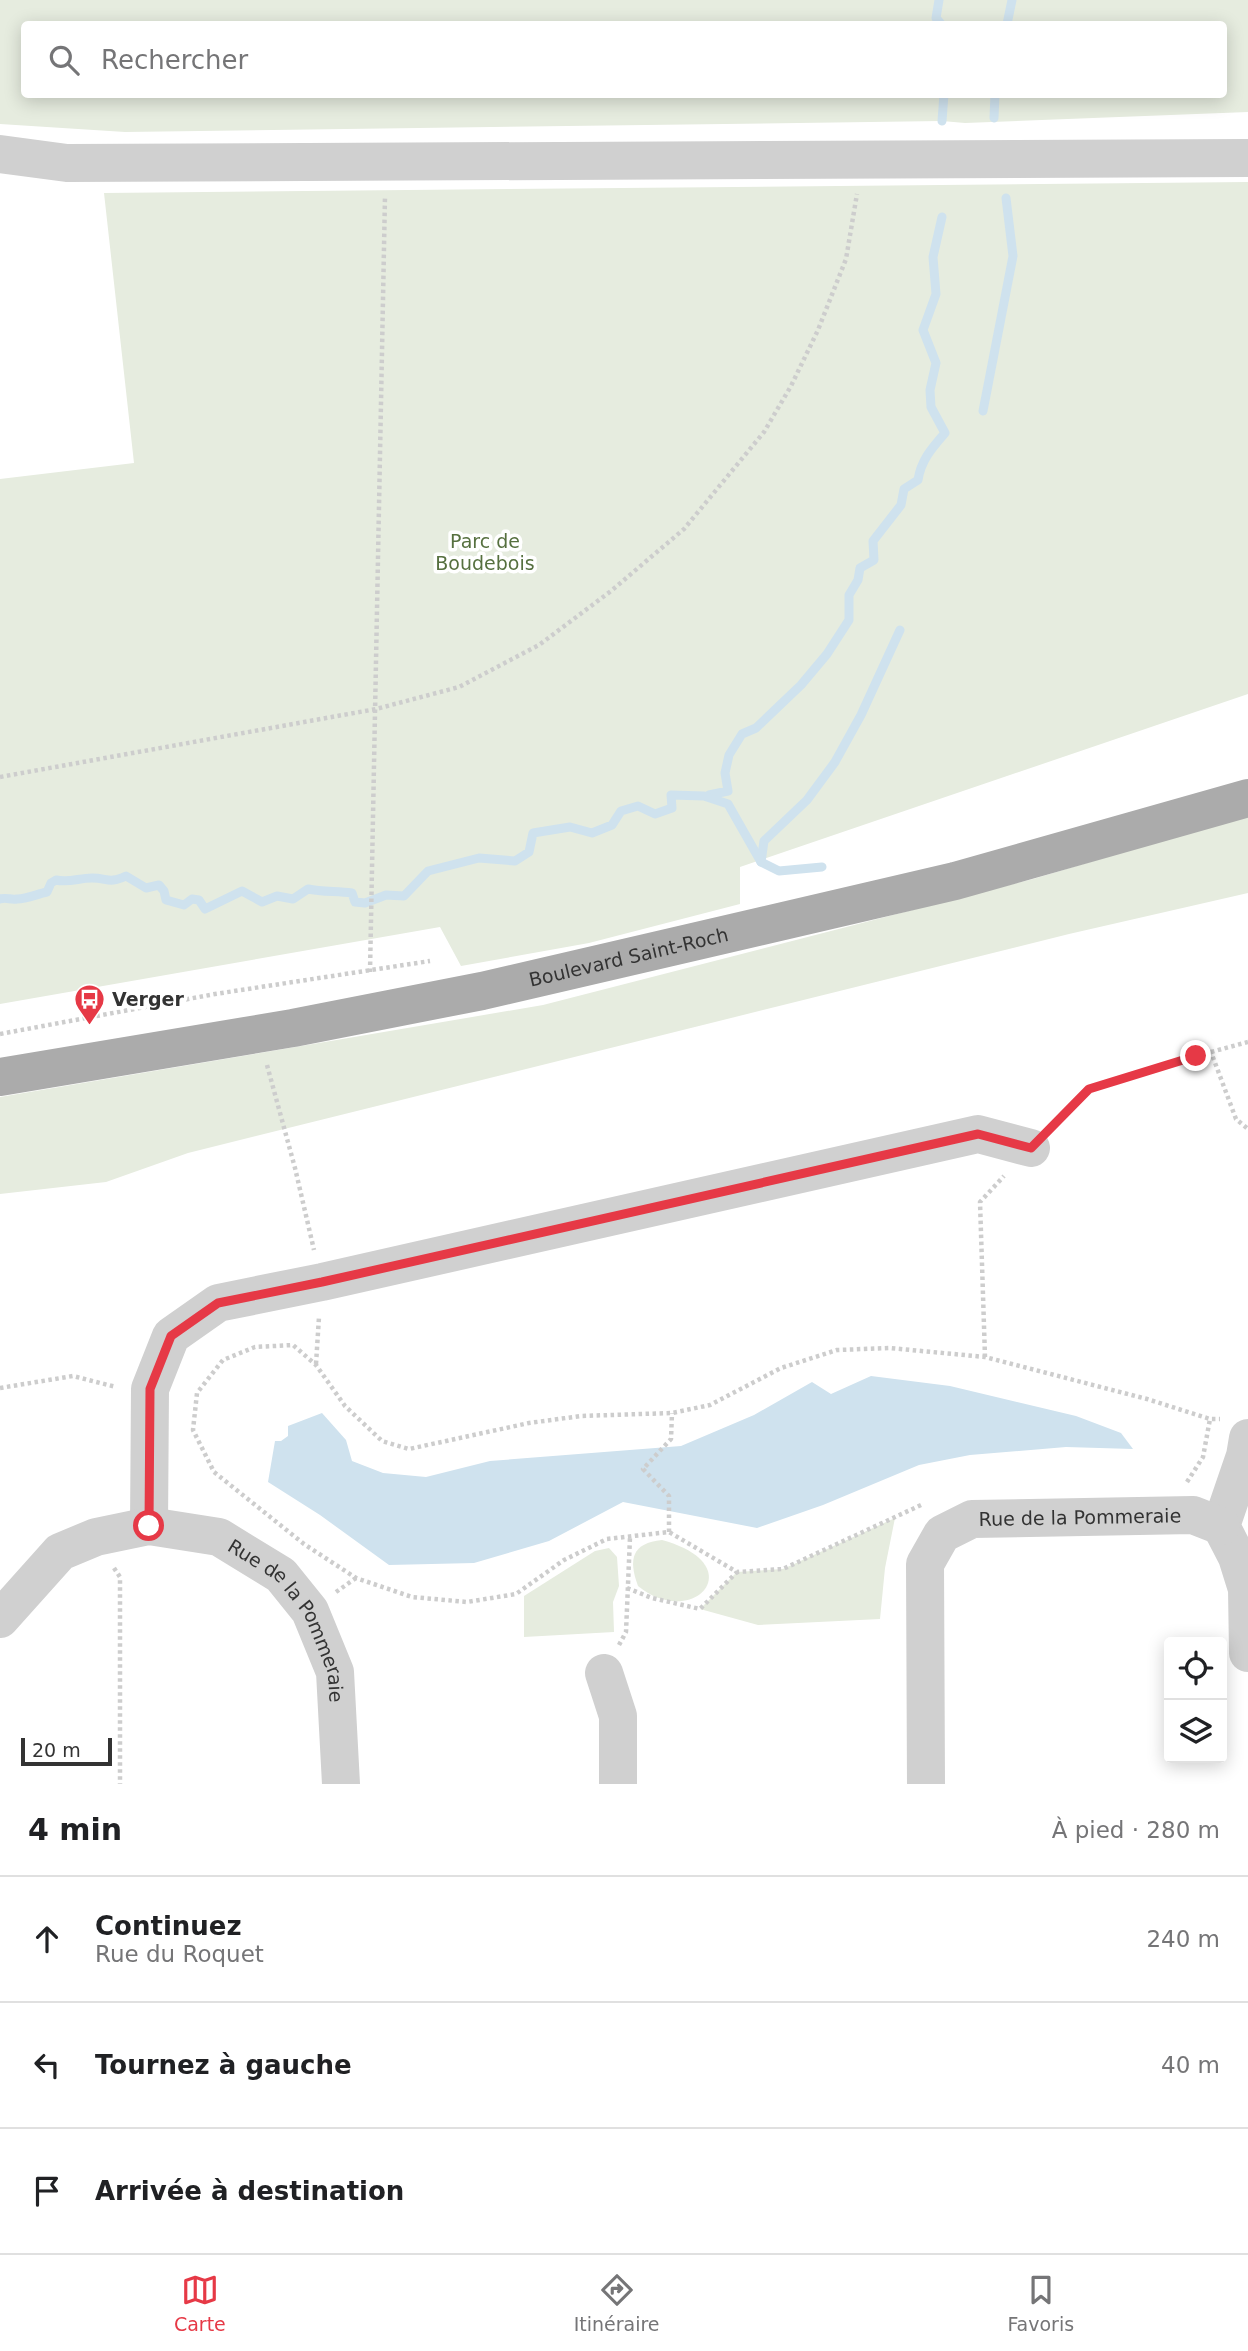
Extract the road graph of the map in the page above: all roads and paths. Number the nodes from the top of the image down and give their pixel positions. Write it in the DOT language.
graph roads {
  1 [pos="0,154"];
  2 [pos="863,158"];
  3 [pos="1248,158"];
  4 [pos="385,160"];
  5 [pos="376,709"];
  6 [pos="0,777"];
  7 [pos="1248,798"];
  8 [pos="430,961"];
  9 [pos="370,972"];
  10 [pos="215,994"];
  11 [pos="217,1006"];
  12 [pos="0,1034"];
  13 [pos="1248,1042"];
  14 [pos="1211,1052"];
  15 [pos="266,1066"];
  16 [pos="0,1077"];
  17 [pos="1248,1129"];
  18 [pos="1031,1148"];
  19 [pos="322,1282"];
  20 [pos="985,1357"];
  21 [pos="316,1365"];
  22 [pos="0,1388"];
  23 [pos="150,1389"];
  24 [pos="197,1393"];
  25 [pos="672,1413"];
  26 [pos="1248,1438"];
  27 [pos="1186,1484"];
  28 [pos="149,1526"];
  29 [pos="1221,1526"];
  30 [pos="96,1537"];
  31 [pos="630,1538"];
  32 [pos="737,1572"];
  33 [pos="627,1588"];
  34 [pos="0,1617"];
  35 [pos="1248,1653"];
  36 [pos="604,1674"];
  37 [pos="120,1784"];
  38 [pos="341,1784"];
  39 [pos="618,1784"];
  40 [pos="926,1784"];
  1 -- 4 [label="street"];
  2 -- 3 [label="street"];
  2 -- 4 [label="street"];
  2 -- 5 [label="path"];
  4 -- 5 [label="path"];
  5 -- 6 [label="path"];
  5 -- 9 [label="path"];
  7 -- 16 [label="main road, Boulevard Saint-Roch"];
  8 -- 9 [label="path"];
  9 -- 10 [label="path"];
  10 -- 11 [label="path"];
  10 -- 12 [label="path"];
  13 -- 14 [label="path"];
  14 -- 17 [label="path"];
  14 -- 18 [label="path"];
  15 -- 19 [label="path"];
  18 -- 19 [label="street"];
  18 -- 20 [label="path"];
  19 -- 21 [label="path"];
  19 -- 23 [label="street"];
  20 -- 25 [label="path"];
  20 -- 27 [label="path"];
  21 -- 24 [label="path"];
  21 -- 25 [label="path"];
  22 -- 23 [label="path"];
  23 -- 24 [label="path"];
  23 -- 28 [label="street"];
  24 -- 31 [label="path"];
  25 -- 31 [label="path"];
  26 -- 29 [label="street"];
  28 -- 30 [label="street"];
  28 -- 38 [label="street, Rue de la Pommeraie"];
  29 -- 35 [label="street"];
  29 -- 40 [label="street, Rue de la Pommeraie"];
  30 -- 34 [label="street"];
  30 -- 37 [label="path"];
  31 -- 33 [label="path"];
  32 -- 33 [label="path"];
  33 -- 36 [label="path"];
  36 -- 39 [label="street"];
}
